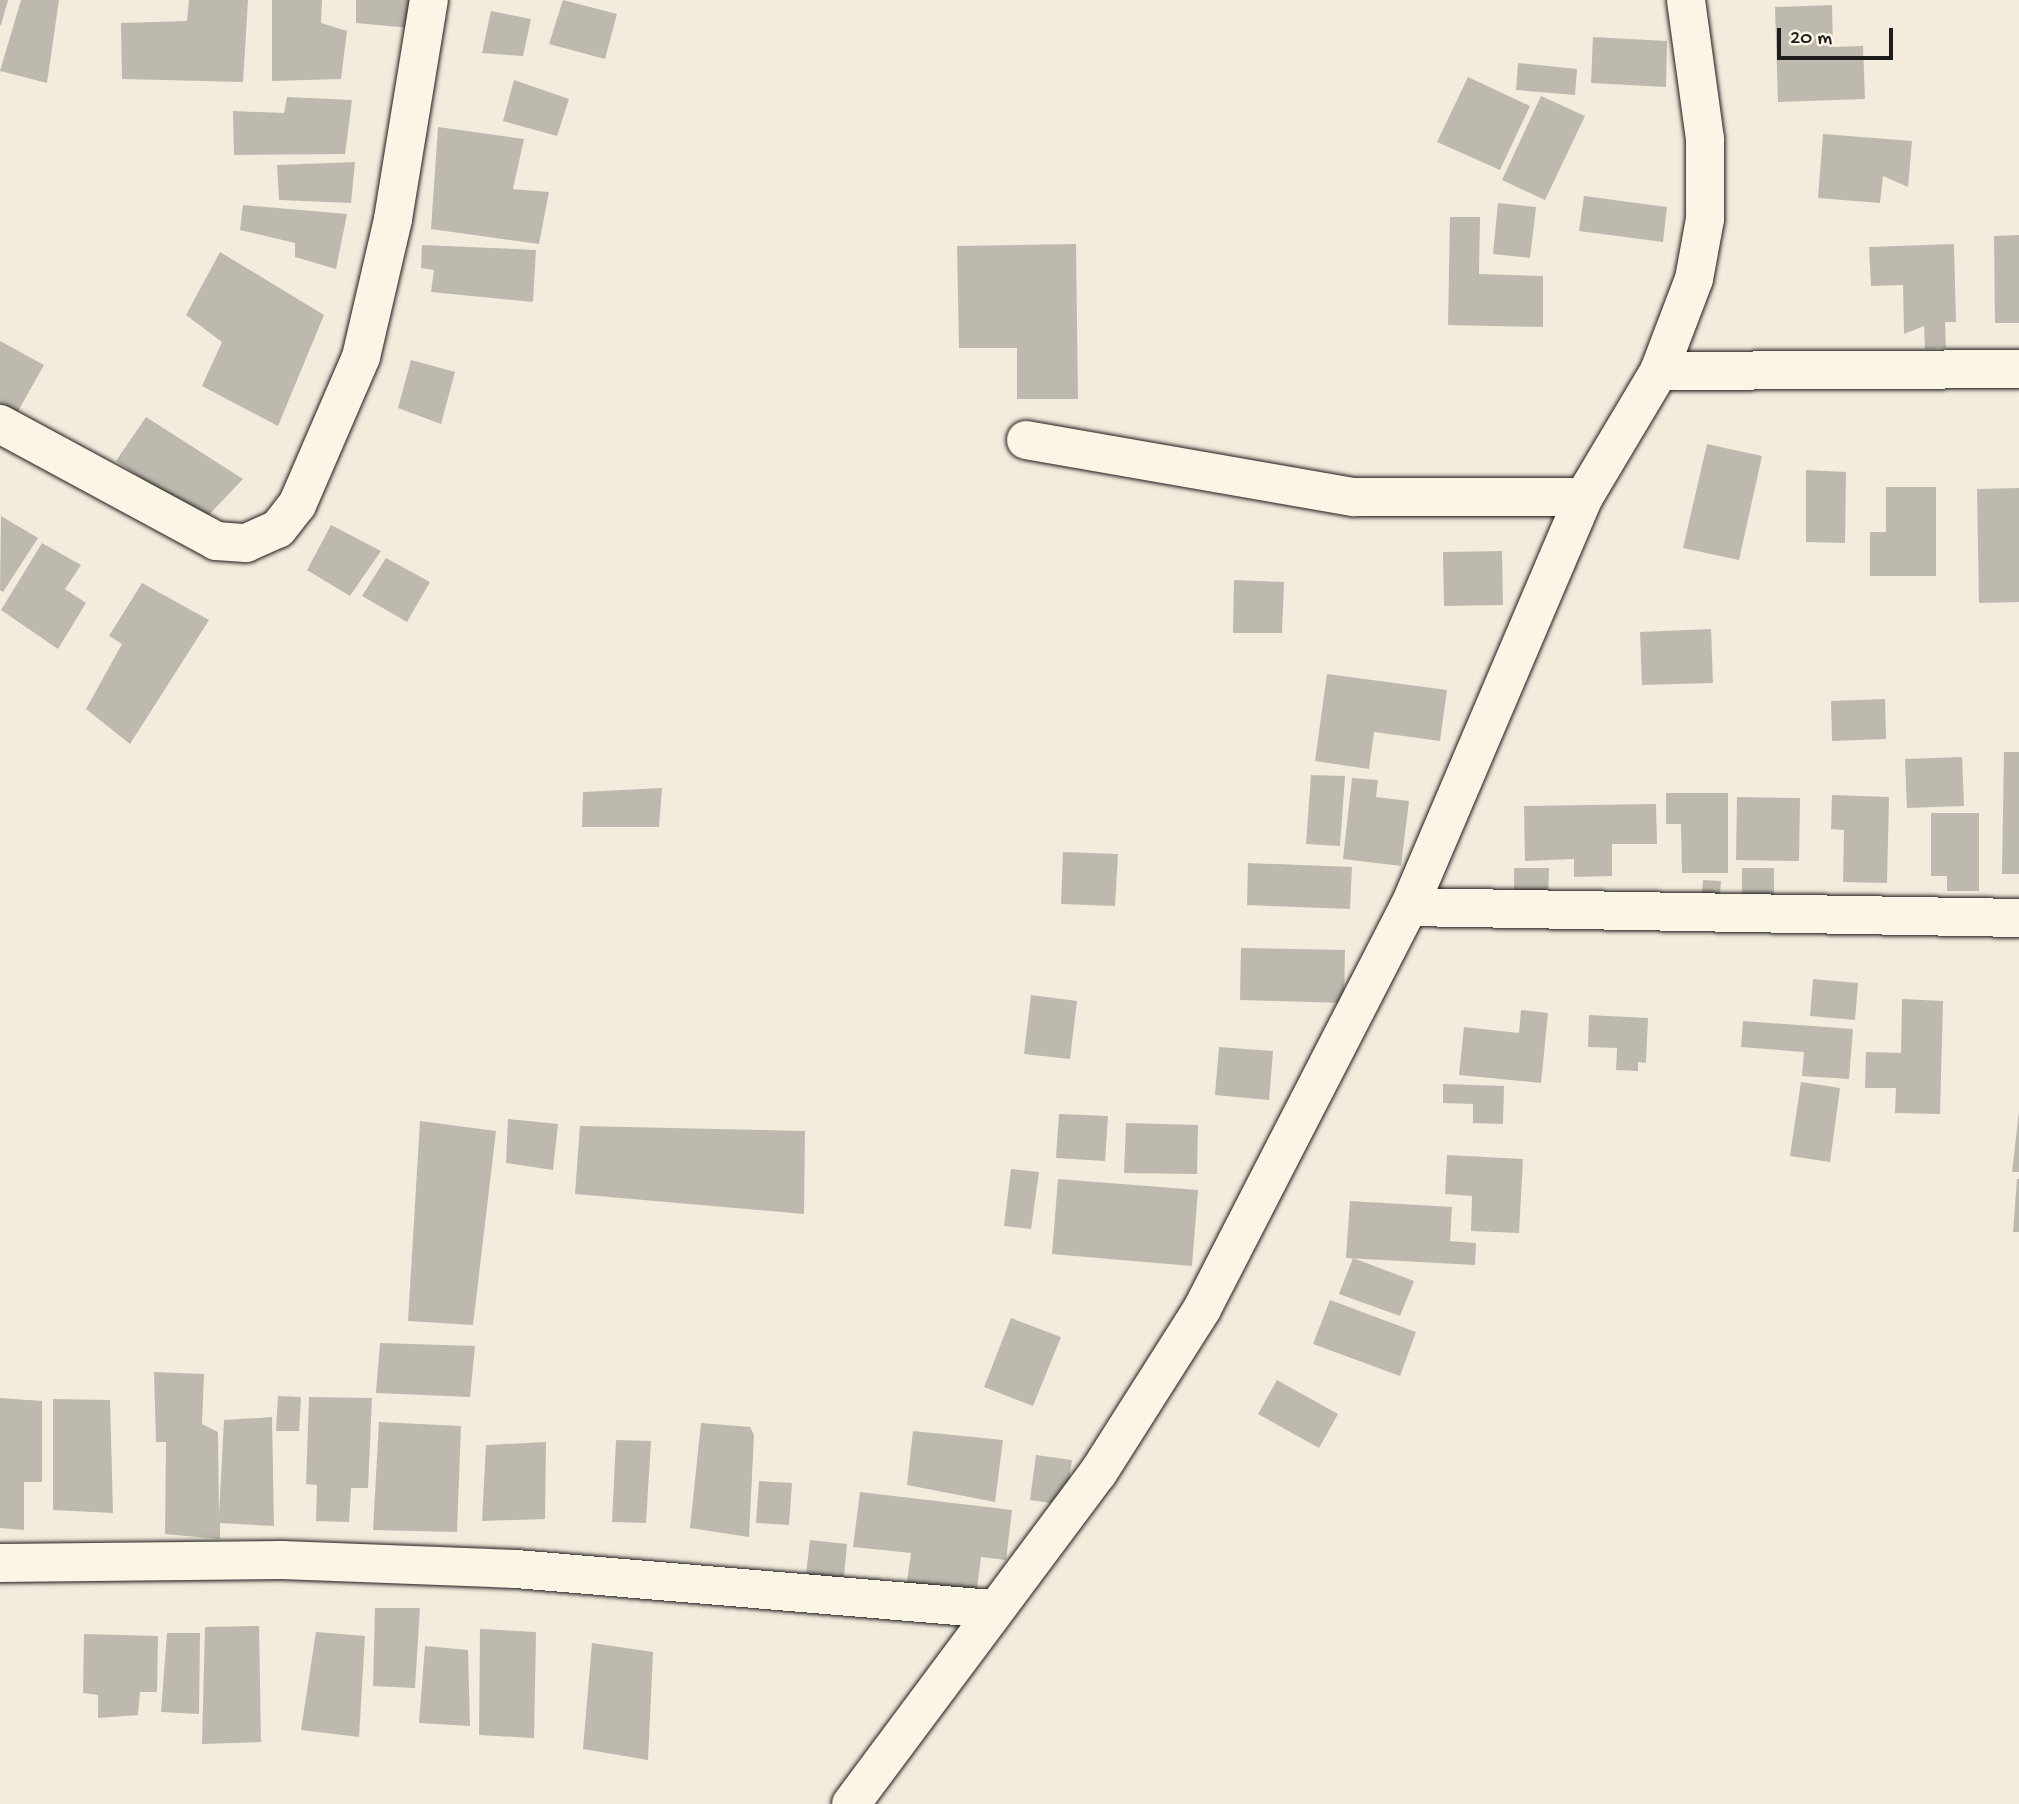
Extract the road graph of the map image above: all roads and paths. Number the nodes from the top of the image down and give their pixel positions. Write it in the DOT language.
graph roads {
  1 [pos="429,0"];
  2 [pos="1686,0"];
  3 [pos="2019,369"];
  4 [pos="1659,371"];
  5 [pos="0,424"];
  6 [pos="1026,440"];
  7 [pos="1584,497"];
  8 [pos="1409,907"];
  9 [pos="2019,918"];
  10 [pos="0,1563"];
  11 [pos="991,1609"];
  12 [pos="851,1804"];
  1 -- 5 [label="street"];
  2 -- 4 [label="street"];
  3 -- 4 [label="street"];
  4 -- 7 [label="street"];
  6 -- 7 [label="street"];
  7 -- 8 [label="street"];
  8 -- 9 [label="street"];
  8 -- 11 [label="street"];
  10 -- 11 [label="street"];
  11 -- 12 [label="street"];
}
